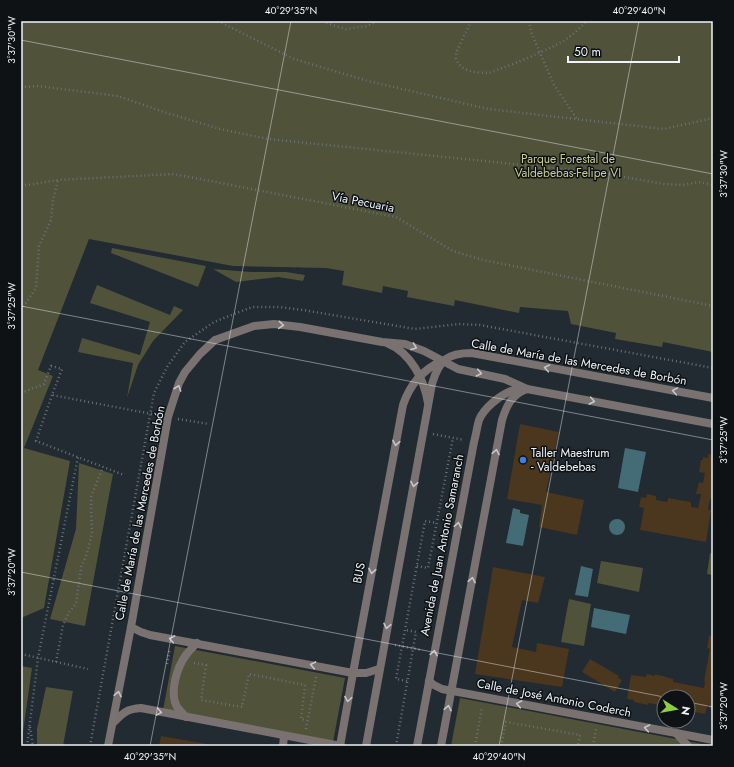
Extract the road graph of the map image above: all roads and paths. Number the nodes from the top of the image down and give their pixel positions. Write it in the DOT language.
graph roads {
  1 [pos="218,21"];
  2 [pos="323,21"];
  3 [pos="378,21"];
  4 [pos="471,21"];
  5 [pos="529,21"];
  6 [pos="587,21"];
  7 [pos="540,52"];
  8 [pos="21,87"];
  9 [pos="713,118"];
  10 [pos="577,119"];
  11 [pos="58,180"];
  12 [pos="713,185"];
  13 [pos="21,186"];
  14 [pos="713,306"];
  15 [pos="21,310"];
  16 [pos="382,342"];
  17 [pos="442,361"];
  18 [pos="713,368"];
  19 [pos="419,376"];
  20 [pos="527,389"];
  21 [pos="21,393"];
  22 [pos="52,395"];
  23 [pos="713,398"];
  24 [pos="428,403"];
  25 [pos="151,414"];
  26 [pos="164,416"];
  27 [pos="176,418"];
  28 [pos="209,424"];
  29 [pos="713,424"];
  30 [pos="423,432"];
  31 [pos="453,438"];
  32 [pos="474,442"];
  33 [pos="78,457"];
  34 [pos="103,467"];
  35 [pos="124,475"];
  36 [pos="437,523"];
  37 [pos="417,566"];
  38 [pos="131,627"];
  39 [pos="405,630"];
  40 [pos="197,644"];
  41 [pos="396,646"];
  42 [pos="402,647"];
  43 [pos="413,649"];
  44 [pos="421,650"];
  45 [pos="21,654"];
  46 [pos="38,658"];
  47 [pos="168,658"];
  48 [pos="183,661"];
  49 [pos="56,662"];
  50 [pos="88,669"];
  51 [pos="379,669"];
  52 [pos="317,670"];
  53 [pos="353,673"];
  54 [pos="407,681"];
  55 [pos="429,681"];
  56 [pos="451,691"];
  57 [pos="483,701"];
  58 [pos="186,717"];
  59 [pos="307,720"];
  60 [pos="598,722"];
  61 [pos="30,723"];
  62 [pos="113,724"];
  63 [pos="676,733"];
  64 [pos="304,735"];
  65 [pos="284,736"];
  66 [pos="713,740"];
  67 [pos="27,746"];
  68 [pos="33,746"];
  69 [pos="90,746"];
  70 [pos="108,746"];
  71 [pos="283,746"];
  72 [pos="340,746"];
  73 [pos="366,746"];
  74 [pos="396,746"];
  75 [pos="417,746"];
  76 [pos="441,746"];
  77 [pos="474,746"];
  78 [pos="501,746"];
  79 [pos="578,746"];
  80 [pos="593,746"];
  81 [pos="688,746"];
  1 -- 10 [label="path"];
  2 -- 3 [label="path"];
  4 -- 7 [label="path"];
  5 -- 7 [label="path"];
  6 -- 7 [label="path"];
  7 -- 10 [label="path"];
  8 -- 12 [label="path"];
  9 -- 10 [label="path"];
  11 -- 13 [label="path, Vía Pecuaria"];
  11 -- 14 [label="path, Vía Pecuaria"];
  11 -- 15 [label="path"];
  16 -- 17 [label="street, Calle de María de las Mercedes de Borbón, one-way"];
  16 -- 19 [label="street"];
  38 -- 16 [label="street, Calle de María de las Mercedes de Borbón, one-way"];
  17 -- 19 [label="street"];
  17 -- 20 [label="street, Calle de María de las Mercedes de Borbón, one-way"];
  23 -- 17 [label="street, Calle de María de las Mercedes de Borbón, one-way"];
  17 -- 24 [label="street"];
  18 -- 25 [label="path"];
  19 -- 24 [label="street"];
  19 -- 53 [label="street, BUS, one-way"];
  20 -- 29 [label="street, Avenida de Juan Antonio Samaranch, one-way"];
  20 -- 32 [label="street, Avenida de Juan Antonio Samaranch"];
  56 -- 20 [label="street, one-way"];
  21 -- 22 [label="path"];
  22 -- 25 [label="path"];
  22 -- 33 [label="path"];
  24 -- 30 [label="street"];
  25 -- 26 [label="path"];
  25 -- 69 [label="path"];
  27 -- 28 [label="path"];
  30 -- 31 [label="path"];
  30 -- 51 [label="street, one-way"];
  31 -- 32 [label="path"];
  31 -- 36 [label="path"];
  55 -- 32 [label="street, Avenida de Juan Antonio Samaranch, one-way"];
  33 -- 34 [label="path"];
  33 -- 46 [label="path"];
  34 -- 35 [label="path"];
  34 -- 49 [label="path"];
  36 -- 37 [label="path"];
  36 -- 37 [label="path"];
  37 -- 39 [label="path"];
  40 -- 38 [label="street, one-way"];
  62 -- 38 [label="street, Calle de María de las Mercedes de Borbón, one-way"];
  39 -- 42 [label="path"];
  39 -- 43 [label="path"];
  40 -- 48 [label="street"];
  53 -- 40 [label="street, one-way"];
  41 -- 42 [label="path"];
  42 -- 43 [label="path"];
  42 -- 54 [label="path"];
  43 -- 44 [label="path"];
  43 -- 54 [label="path"];
  45 -- 46 [label="path"];
  46 -- 49 [label="path"];
  46 -- 61 [label="path"];
  47 -- 48 [label="path"];
  48 -- 58 [label="street"];
  48 -- 59 [label="path"];
  49 -- 50 [label="path"];
  51 -- 53 [label="street"];
  51 -- 73 [label="street"];
  52 -- 59 [label="path"];
  53 -- 72 [label="street, BUS, one-way"];
  54 -- 74 [label="path"];
  55 -- 56 [label="street, Calle de José Antonio Coderch"];
  55 -- 75 [label="street, Avenida de Juan Antonio Samaranch"];
  63 -- 56 [label="street, Calle de José Antonio Coderch, one-way"];
  76 -- 56 [label="street, one-way"];
  57 -- 77 [label="path"];
  62 -- 58 [label="street, one-way"];
  58 -- 65 [label="street"];
  59 -- 64 [label="path"];
  60 -- 80 [label="path"];
  61 -- 67 [label="path"];
  61 -- 68 [label="path"];
  62 -- 70 [label="street, Calle de María de las Mercedes de Borbón"];
  63 -- 66 [label="street, Calle de José Antonio Coderch"];
  63 -- 81 [label="street"];
  65 -- 71 [label="street"];
  65 -- 72 [label="street"];
  78 -- 79 [label="path"];
}
